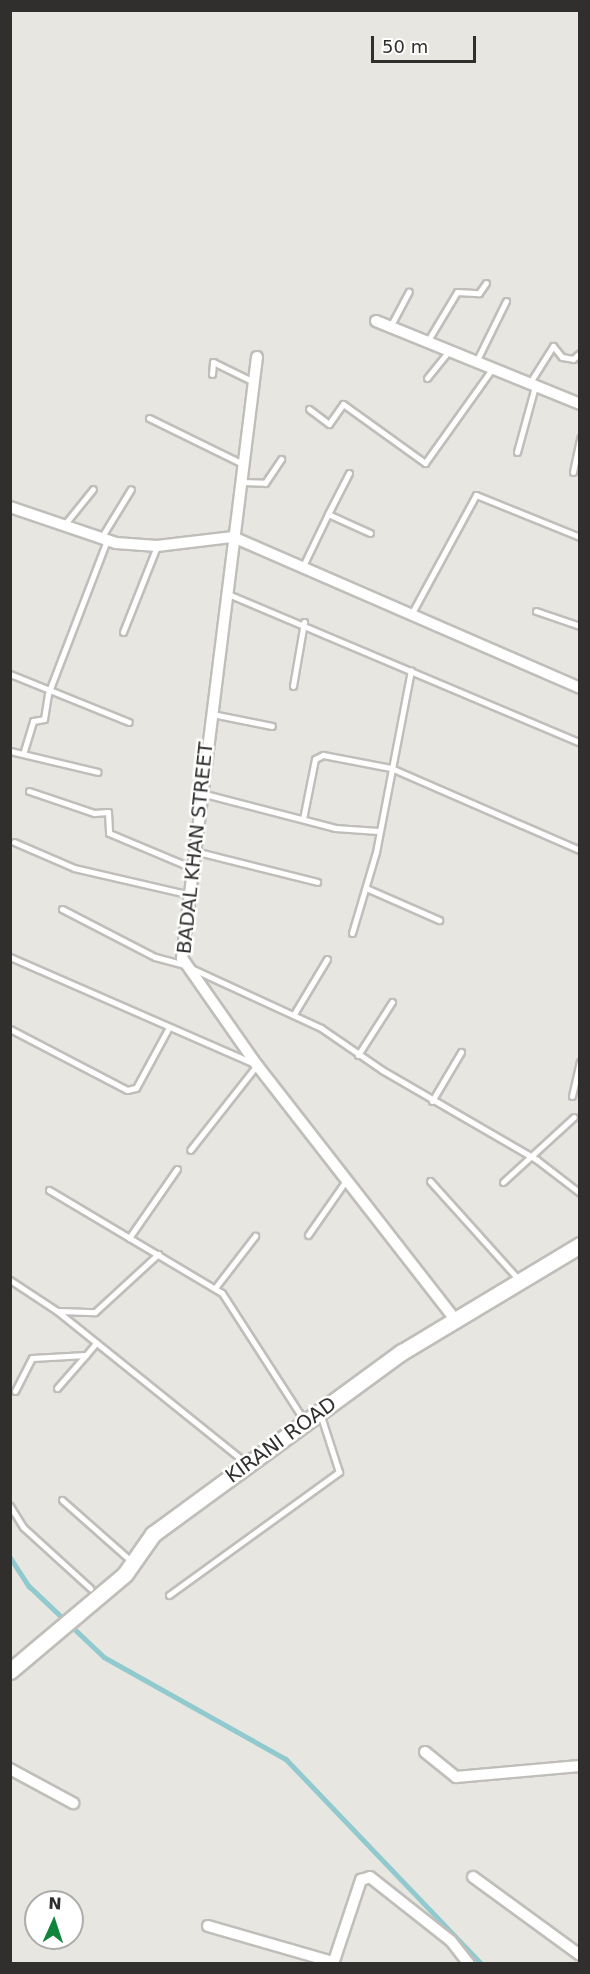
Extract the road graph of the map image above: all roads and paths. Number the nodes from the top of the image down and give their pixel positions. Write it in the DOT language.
graph roads {
  1 [pos="486,283"];
  2 [pos="408,292"];
  3 [pos="506,301"];
  4 [pos="376,321"];
  5 [pos="390,327"];
  6 [pos="427,342"];
  7 [pos="449,351"];
  8 [pos="579,353"];
  9 [pos="257,357"];
  10 [pos="476,362"];
  11 [pos="492,369"];
  12 [pos="212,374"];
  13 [pos="427,378"];
  14 [pos="254,382"];
  15 [pos="532,385"];
  16 [pos="579,404"];
  17 [pos="309,410"];
  18 [pos="149,418"];
  19 [pos="579,438"];
  20 [pos="517,452"];
  21 [pos="281,459"];
  22 [pos="243,464"];
  23 [pos="573,472"];
  24 [pos="349,473"];
  25 [pos="241,482"];
  26 [pos="93,489"];
  27 [pos="131,489"];
  28 [pos="10,507"];
  29 [pos="328,514"];
  30 [pos="64,525"];
  31 [pos="370,533"];
  32 [pos="233,537"];
  33 [pos="579,537"];
  34 [pos="104,539"];
  35 [pos="157,546"];
  36 [pos="303,566"];
  37 [pos="226,593"];
  38 [pos="413,611"];
  39 [pos="536,611"];
  40 [pos="304,622"];
  41 [pos="579,626"];
  42 [pos="123,632"];
  43 [pos="411,670"];
  44 [pos="10,674"];
  45 [pos="293,686"];
  46 [pos="579,688"];
  47 [pos="48,694"];
  48 [pos="210,713"];
  49 [pos="129,722"];
  50 [pos="272,726"];
  51 [pos="579,743"];
  52 [pos="24,751"];
  53 [pos="10,752"];
  54 [pos="391,768"];
  55 [pos="98,772"];
  56 [pos="28,791"];
  57 [pos="200,793"];
  58 [pos="303,819"];
  59 [pos="378,831"];
  60 [pos="14,842"];
  61 [pos="579,850"];
  62 [pos="192,851"];
  63 [pos="190,867"];
  64 [pos="316,882"];
  65 [pos="366,888"];
  66 [pos="187,894"];
  67 [pos="62,909"];
  68 [pos="439,920"];
  69 [pos="352,933"];
  70 [pos="10,957"];
  71 [pos="327,959"];
  72 [pos="183,964"];
  73 [pos="392,1002"];
  74 [pos="294,1014"];
  75 [pos="10,1029"];
  76 [pos="168,1029"];
  77 [pos="461,1052"];
  78 [pos="358,1055"];
  79 [pos="579,1062"];
  80 [pos="257,1065"];
  81 [pos="572,1096"];
  82 [pos="432,1101"];
  83 [pos="573,1117"];
  84 [pos="190,1150"];
  85 [pos="529,1158"];
  86 [pos="177,1169"];
  87 [pos="348,1177"];
  88 [pos="430,1181"];
  89 [pos="503,1182"];
  90 [pos="49,1190"];
  91 [pos="579,1193"];
  92 [pos="308,1235"];
  93 [pos="255,1236"];
  94 [pos="129,1238"];
  95 [pos="579,1245"];
  96 [pos="158,1254"];
  97 [pos="10,1280"];
  98 [pos="519,1280"];
  99 [pos="215,1288"];
  100 [pos="57,1311"];
  101 [pos="457,1322"];
  102 [pos="96,1343"];
  103 [pos="86,1355"];
  104 [pos="57,1388"];
  105 [pos="15,1391"];
  106 [pos="320,1412"];
  107 [pos="305,1422"];
  108 [pos="247,1465"];
  109 [pos="62,1500"];
  110 [pos="10,1506"];
  111 [pos="130,1569"];
  112 [pos="90,1588"];
  113 [pos="169,1595"];
  114 [pos="10,1671"];
  115 [pos="426,1752"];
  116 [pos="579,1766"];
  117 [pos="10,1769"];
  118 [pos="73,1803"];
  119 [pos="473,1877"];
  120 [pos="208,1926"];
  121 [pos="579,1955"];
  122 [pos="333,1963"];
  123 [pos="469,1964"];
  1 -- 6 [label="lane"];
  2 -- 5 [label="lane"];
  3 -- 10 [label="lane"];
  4 -- 5 [label="street"];
  5 -- 6 [label="street"];
  6 -- 7 [label="street"];
  7 -- 10 [label="street"];
  7 -- 13 [label="lane"];
  8 -- 15 [label="lane"];
  9 -- 14 [label="street, BADAL KHAN STREET"];
  10 -- 11 [label="street"];
  11 -- 15 [label="street"];
  11 -- 17 [label="lane"];
  12 -- 14 [label="lane"];
  14 -- 22 [label="street, BADAL KHAN STREET"];
  15 -- 16 [label="street"];
  15 -- 20 [label="lane"];
  18 -- 22 [label="lane"];
  19 -- 23 [label="lane"];
  21 -- 25 [label="lane"];
  22 -- 25 [label="street, BADAL KHAN STREET"];
  24 -- 29 [label="lane"];
  25 -- 32 [label="street, BADAL KHAN STREET"];
  26 -- 30 [label="lane"];
  27 -- 34 [label="lane"];
  28 -- 30 [label="street"];
  29 -- 31 [label="lane"];
  29 -- 36 [label="lane"];
  30 -- 34 [label="street"];
  32 -- 35 [label="street"];
  32 -- 36 [label="street"];
  32 -- 37 [label="street, BADAL KHAN STREET"];
  33 -- 38 [label="lane"];
  34 -- 35 [label="street"];
  34 -- 47 [label="lane"];
  35 -- 42 [label="lane"];
  36 -- 38 [label="street"];
  37 -- 40 [label="lane"];
  37 -- 48 [label="street, BADAL KHAN STREET"];
  38 -- 46 [label="street"];
  39 -- 41 [label="lane"];
  40 -- 43 [label="lane"];
  40 -- 45 [label="lane"];
  43 -- 51 [label="lane"];
  43 -- 54 [label="lane"];
  44 -- 47 [label="lane"];
  47 -- 49 [label="lane"];
  47 -- 52 [label="lane"];
  48 -- 50 [label="lane"];
  48 -- 57 [label="street, BADAL KHAN STREET"];
  52 -- 53 [label="lane"];
  52 -- 55 [label="lane"];
  54 -- 58 [label="lane"];
  54 -- 59 [label="lane"];
  54 -- 61 [label="lane"];
  56 -- 63 [label="lane"];
  57 -- 58 [label="lane"];
  57 -- 62 [label="street, BADAL KHAN STREET"];
  58 -- 59 [label="lane"];
  59 -- 65 [label="lane"];
  60 -- 66 [label="lane"];
  62 -- 63 [label="street, BADAL KHAN STREET"];
  62 -- 64 [label="lane"];
  63 -- 66 [label="street, BADAL KHAN STREET"];
  65 -- 68 [label="lane"];
  65 -- 69 [label="lane"];
  66 -- 72 [label="street, BADAL KHAN STREET"];
  67 -- 72 [label="lane"];
  70 -- 76 [label="lane"];
  71 -- 74 [label="lane"];
  72 -- 74 [label="lane"];
  72 -- 80 [label="street, BADAL KHAN STREET"];
  73 -- 78 [label="lane"];
  74 -- 78 [label="lane"];
  75 -- 76 [label="lane"];
  76 -- 80 [label="lane"];
  77 -- 82 [label="lane"];
  78 -- 82 [label="lane"];
  79 -- 81 [label="lane"];
  80 -- 84 [label="lane"];
  80 -- 87 [label="street, BADAL KHAN STREET"];
  82 -- 85 [label="lane"];
  83 -- 85 [label="lane"];
  85 -- 89 [label="lane"];
  85 -- 91 [label="lane"];
  86 -- 94 [label="lane"];
  87 -- 92 [label="lane"];
  87 -- 101 [label="street, BADAL KHAN STREET"];
  88 -- 98 [label="lane"];
  90 -- 94 [label="lane"];
  93 -- 99 [label="lane"];
  94 -- 96 [label="lane"];
  95 -- 98 [label="main road, KIRANI ROAD"];
  96 -- 99 [label="lane"];
  96 -- 100 [label="lane"];
  97 -- 100 [label="lane"];
  98 -- 101 [label="main road, KIRANI ROAD"];
  99 -- 107 [label="lane"];
  100 -- 102 [label="lane"];
  101 -- 106 [label="main road, KIRANI ROAD"];
  102 -- 103 [label="lane"];
  102 -- 108 [label="lane"];
  103 -- 104 [label="lane"];
  103 -- 105 [label="lane"];
  106 -- 107 [label="main road, KIRANI ROAD"];
  106 -- 113 [label="lane"];
  107 -- 108 [label="main road, KIRANI ROAD"];
  108 -- 111 [label="main road, KIRANI ROAD"];
  109 -- 111 [label="lane"];
  110 -- 112 [label="lane"];
  111 -- 114 [label="main road, KIRANI ROAD"];
  115 -- 116 [label="street"];
  117 -- 118 [label="street"];
  119 -- 121 [label="street"];
  120 -- 122 [label="street"];
  122 -- 123 [label="street"];
}
